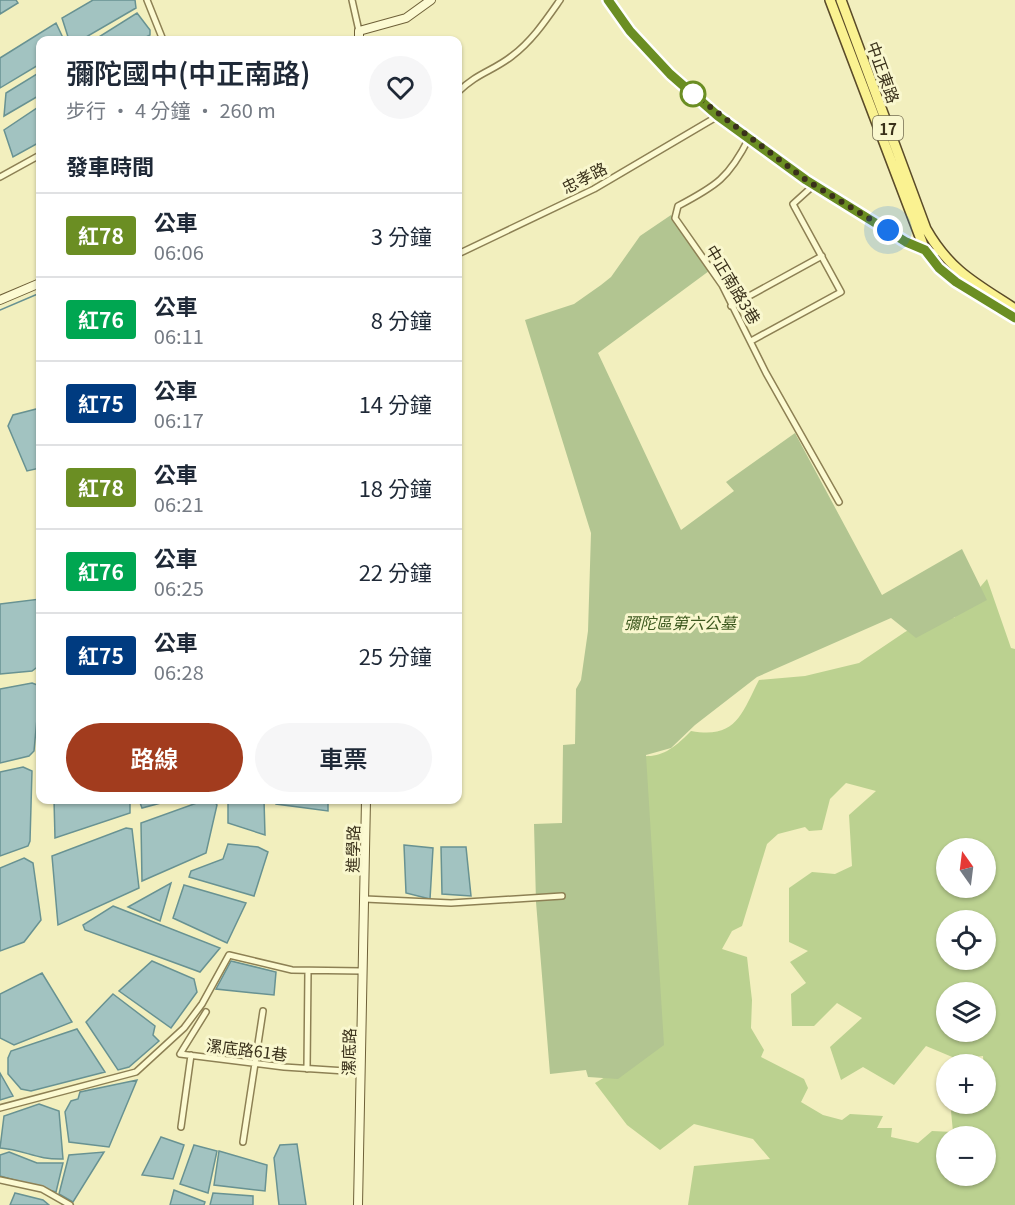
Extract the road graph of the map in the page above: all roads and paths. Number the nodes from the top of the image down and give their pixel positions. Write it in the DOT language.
graph roads {
  1 [pos="147,0"];
  2 [pos="351,0"];
  3 [pos="431,0"];
  4 [pos="560,0"];
  5 [pos="608,0"];
  6 [pos="830,0"];
  7 [pos="841,0"];
  8 [pos="359,31"];
  9 [pos="161,36"];
  10 [pos="359,36"];
  11 [pos="462,88"];
  12 [pos="718,116"];
  13 [pos="749,138"];
  14 [pos="36,156"];
  15 [pos="0,177"];
  16 [pos="814,184"];
  17 [pos="925,250"];
  18 [pos="462,252"];
  19 [pos="940,253"];
  20 [pos="822,256"];
  21 [pos="36,285"];
  22 [pos="0,300"];
  23 [pos="731,306"];
  24 [pos="1015,309"];
  25 [pos="1015,318"];
  26 [pos="751,341"];
  27 [pos="839,502"];
  28 [pos="366,804"];
  29 [pos="562,896"];
  30 [pos="365,899"];
  31 [pos="308,971"];
  32 [pos="362,971"];
  33 [pos="263,1011"];
  34 [pos="206,1012"];
  35 [pos="191,1055"];
  36 [pos="254,1064"];
  37 [pos="307,1069"];
  38 [pos="361,1072"];
  39 [pos="0,1108"];
  40 [pos="181,1127"];
  41 [pos="243,1142"];
  42 [pos="0,1180"];
  43 [pos="70,1205"];
  44 [pos="358,1205"];
  1 -- 9 [label="street"];
  2 -- 8 [label="street"];
  3 -- 8 [label="street"];
  4 -- 11 [label="street"];
  5 -- 12 [label="street"];
  6 -- 17 [label="main road, 中正東路 / 17"];
  7 -- 19 [label="main road, 中正東路 / 17"];
  8 -- 10 [label="street"];
  12 -- 13 [label="street"];
  12 -- 18 [label="street, 忠孝路"];
  13 -- 16 [label="street"];
  13 -- 23 [label="street, 中正南路3巷"];
  14 -- 15 [label="street"];
  16 -- 17 [label="street"];
  16 -- 20 [label="street"];
  17 -- 19 [label="street"];
  17 -- 25 [label="main road, 17"];
  19 -- 24 [label="main road, 17"];
  20 -- 23 [label="street"];
  20 -- 26 [label="street, 中正南路3巷"];
  21 -- 22 [label="street"];
  23 -- 26 [label="street, 中正南路3巷"];
  26 -- 27 [label="street, 中正南路3巷"];
  28 -- 30 [label="street, 進學路"];
  29 -- 30 [label="street"];
  30 -- 32 [label="street, 漯底路"];
  31 -- 32 [label="street"];
  31 -- 37 [label="street"];
  31 -- 39 [label="street"];
  32 -- 38 [label="street, 漯底路"];
  33 -- 36 [label="street"];
  34 -- 35 [label="street, 漯底路61巷"];
  35 -- 36 [label="street, 漯底路61巷"];
  35 -- 40 [label="street"];
  36 -- 37 [label="street, 漯底路61巷"];
  36 -- 41 [label="street"];
  37 -- 38 [label="street, 漯底路61巷"];
  38 -- 44 [label="street, 漯底路"];
  42 -- 43 [label="street"];
}
